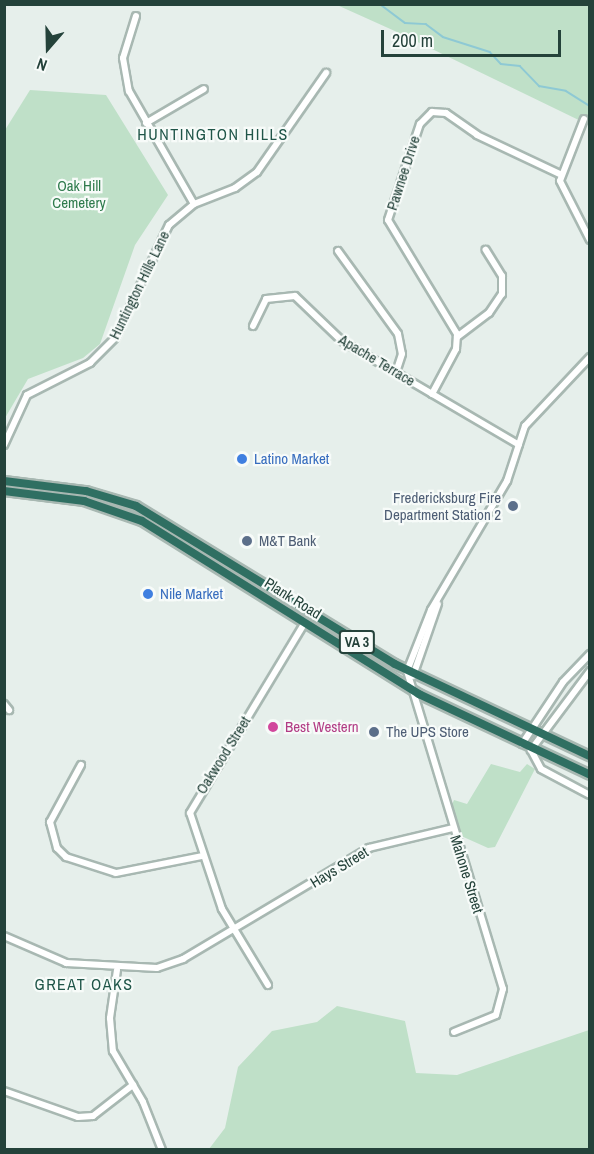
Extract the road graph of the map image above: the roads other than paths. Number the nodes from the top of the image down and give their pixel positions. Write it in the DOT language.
graph roads {
  1 [pos="136,16"];
  2 [pos="326,73"];
  3 [pos="204,89"];
  4 [pos="584,119"];
  5 [pos="146,123"];
  6 [pos="560,174"];
  7 [pos="194,204"];
  8 [pos="590,240"];
  9 [pos="338,250"];
  10 [pos="486,250"];
  11 [pos="253,326"];
  12 [pos="457,337"];
  13 [pos="590,357"];
  14 [pos="396,373"];
  15 [pos="432,394"];
  16 [pos="4,445"];
  17 [pos="519,445"];
  18 [pos="4,481"];
  19 [pos="4,491"];
  20 [pos="241,582"];
  21 [pos="263,583"];
  22 [pos="290,600"];
  23 [pos="272,601"];
  24 [pos="305,622"];
  25 [pos="590,654"];
  26 [pos="590,671"];
  27 [pos="410,673"];
  28 [pos="410,688"];
  29 [pos="530,732"];
  30 [pos="541,737"];
  31 [pos="521,746"];
  32 [pos="531,750"];
  33 [pos="590,756"];
  34 [pos="81,765"];
  35 [pos="590,775"];
  36 [pos="590,795"];
  37 [pos="453,828"];
  38 [pos="202,856"];
  39 [pos="234,929"];
  40 [pos="4,936"];
  41 [pos="117,970"];
  42 [pos="268,985"];
  43 [pos="454,1032"];
  44 [pos="133,1085"];
  45 [pos="4,1091"];
  46 [pos="162,1149"];
  1 -- 5 [label="street"];
  2 -- 7 [label="street, Huntington Hills Lane"];
  3 -- 5 [label="street"];
  4 -- 6 [label="street"];
  5 -- 7 [label="street"];
  6 -- 8 [label="street"];
  6 -- 12 [label="street, Pawnee Drive"];
  7 -- 16 [label="street, Huntington Hills Lane"];
  9 -- 14 [label="street"];
  10 -- 12 [label="street"];
  11 -- 14 [label="street, Apache Terrace"];
  12 -- 15 [label="street"];
  13 -- 17 [label="street"];
  14 -- 15 [label="street, Apache Terrace"];
  15 -- 17 [label="street, Apache Terrace"];
  17 -- 27 [label="street"];
  18 -- 21 [label="highway, Plank Road / VA 3"];
  19 -- 20 [label="highway, Plank Road / VA 3"];
  20 -- 21 [label="highway"];
  20 -- 23 [label="highway, Plank Road / VA 3"];
  21 -- 22 [label="highway, Plank Road / VA 3"];
  22 -- 23 [label="highway"];
  22 -- 27 [label="highway, Plank Road / VA 3"];
  23 -- 24 [label="highway, Plank Road / VA 3"];
  24 -- 28 [label="highway, Plank Road / VA 3"];
  24 -- 38 [label="street, Oakwood Street"];
  25 -- 29 [label="street"];
  26 -- 30 [label="street"];
  27 -- 28 [label="street, Mahone Street"];
  27 -- 29 [label="highway, Plank Road / VA 3"];
  28 -- 31 [label="highway, Plank Road / VA 3"];
  28 -- 37 [label="street, Mahone Street"];
  29 -- 30 [label="highway, Plank Road / VA 3"];
  29 -- 31 [label="street"];
  30 -- 32 [label="street"];
  30 -- 33 [label="highway, Plank Road / VA 3"];
  31 -- 32 [label="highway, Plank Road / VA 3"];
  32 -- 35 [label="highway, Plank Road / VA 3"];
  32 -- 36 [label="street"];
  34 -- 38 [label="street"];
  37 -- 39 [label="street, Hays Street"];
  37 -- 43 [label="street, Mahone Street"];
  38 -- 39 [label="street, Oakwood Street"];
  39 -- 41 [label="street, Hays Street"];
  39 -- 42 [label="street, Oakwood Street"];
  40 -- 41 [label="street, Hays Street"];
  41 -- 44 [label="street"];
  44 -- 45 [label="street"];
  44 -- 46 [label="street"];
}
